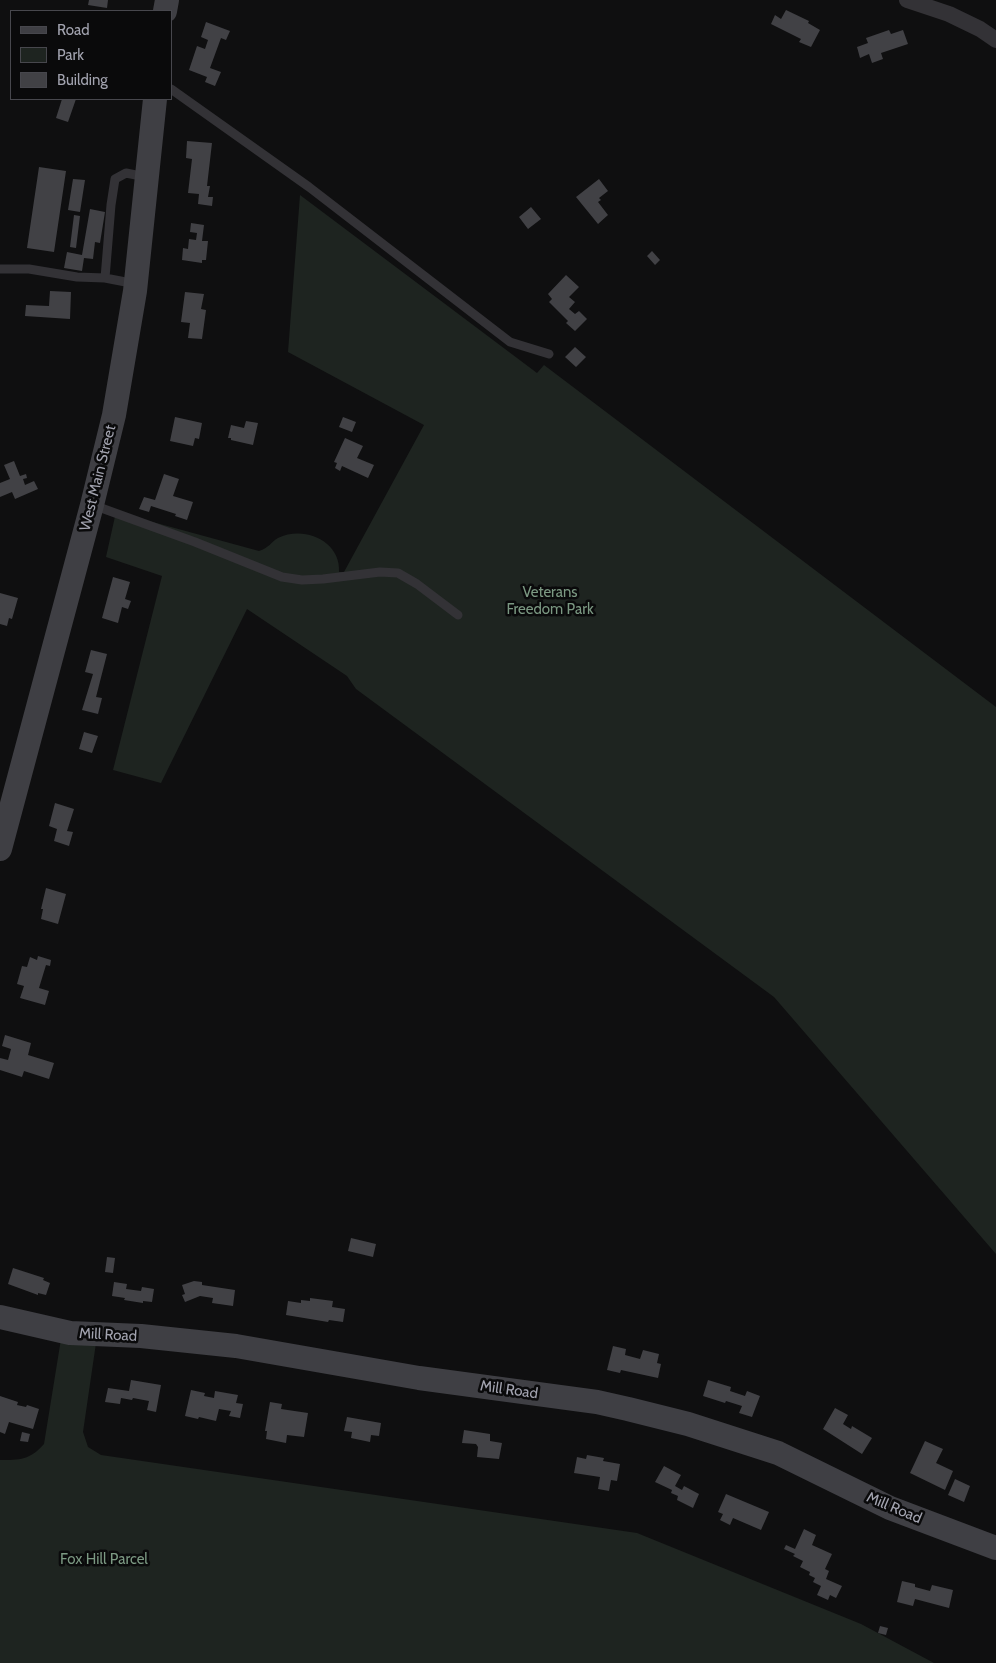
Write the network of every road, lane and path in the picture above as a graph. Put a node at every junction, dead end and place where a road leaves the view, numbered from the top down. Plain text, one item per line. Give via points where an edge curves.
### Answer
1 (907, 0) edge
2 (996, 40) edge
3 (172, 90) edge
4 (156, 100) edge
5 (148, 177) junction
6 (0, 269) edge
7 (105, 278) junction
8 (136, 284) junction
9 (549, 354) dead end
10 (92, 505) junction
11 (458, 615) dead end
12 (0, 849) edge
13 (0, 1317) edge
14 (996, 1548) edge

1 - 2 street via 949,14
3 - 9 lane via 309,186 510,342
4 - 5 street, West Main Street
5 - 7 lane via 126,173 115,179
5 - 8 street, West Main Street
6 - 7 lane
7 - 8 lane
8 - 10 street, West Main Street via 116,407
10 - 11 lane via 282,577 302,580 398,572
10 - 12 street, West Main Street
13 - 14 street, Mill Road via 70,1333 236,1346 419,1378 628,1409 778,1453 890,1508

